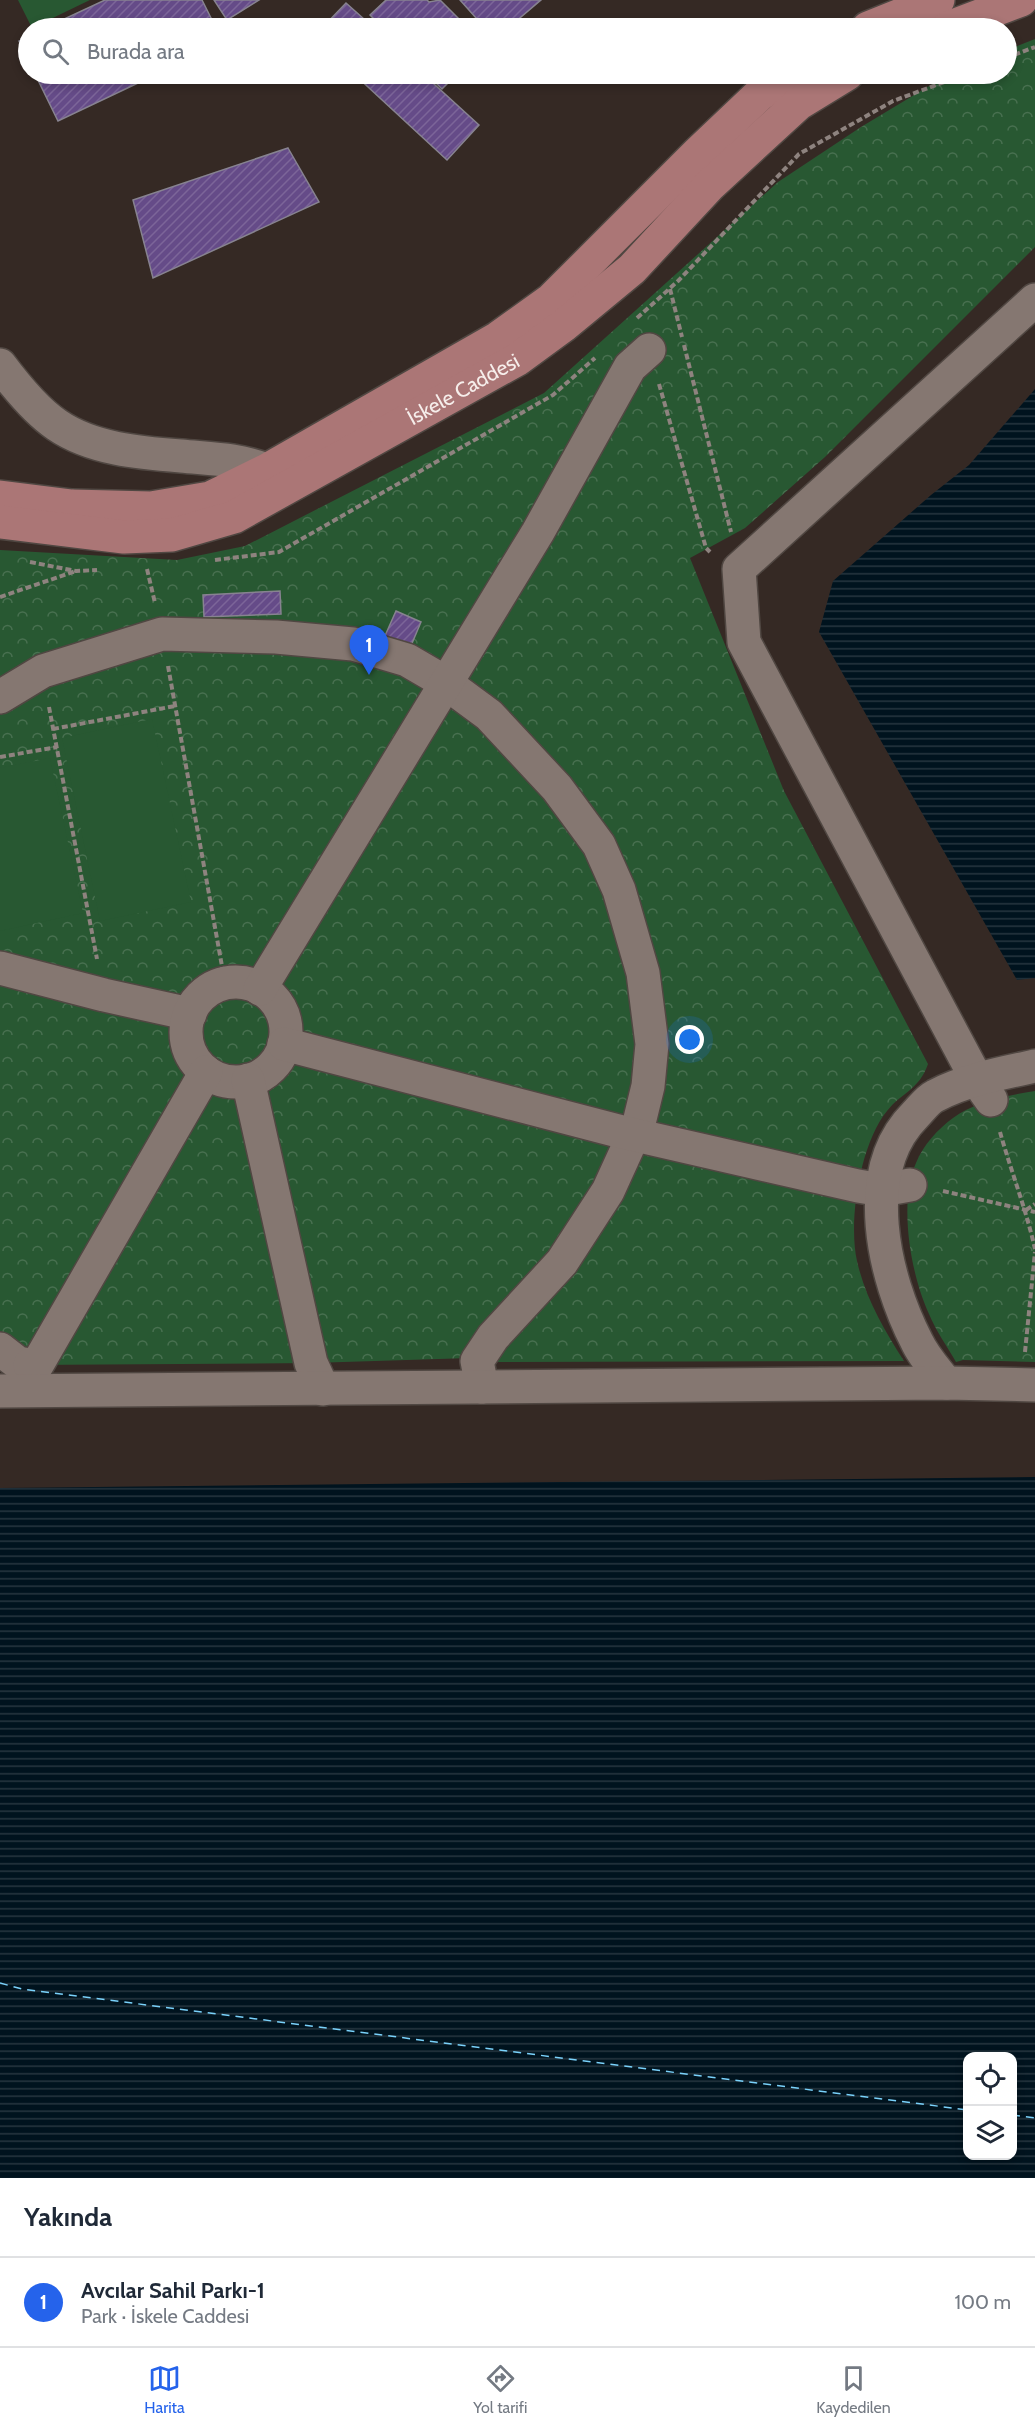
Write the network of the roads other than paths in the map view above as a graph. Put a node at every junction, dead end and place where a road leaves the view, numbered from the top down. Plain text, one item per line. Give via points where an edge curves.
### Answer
1 (938, 0) edge
2 (1021, 0) edge
3 (893, 18) edge
4 (974, 18) edge
5 (775, 84) edge
6 (831, 84) edge
7 (1035, 300) edge
8 (650, 350) road end
9 (0, 365) edge
10 (274, 480) junction
11 (0, 497) edge
12 (0, 522) edge
13 (446, 683) junction
14 (0, 697) edge
15 (0, 968) edge
16 (260, 989) junction
17 (190, 1014) junction
18 (284, 1044) junction
19 (1035, 1066) edge
20 (206, 1072) junction
21 (248, 1080) junction
22 (984, 1090) junction
23 (634, 1134) junction
24 (896, 1188) junction
25 (0, 1349) edge
26 (1026, 1377) edge
27 (20, 1382) edge
28 (946, 1383) junction
29 (482, 1387) junction
30 (323, 1389) junction

1 - 3 main road
2 - 4 main road
5 - 10 main road, İskele Caddesi via 699,152 551,300
6 - 10 main road, İskele Caddesi via 798,104 710,185 632,269 563,326 518,358
7 - 22 street via 739,569 744,642
8 - 13 street via 630,367 538,532
9 - 10 street via 56,425 93,444 243,461
10 - 11 main road, İskele Caddesi via 210,498 151,508 72,506
10 - 12 main road, İskele Caddesi via 234,517 172,535 124,537
13 - 14 street via 407,660 353,644 276,636 162,634 43,671
13 - 16 street
13 - 23 street via 489,715 557,788 599,845 619,890 643,972 652,1044 648,1086
15 - 17 street
16 - 17 street via 237,982 225,984 206,992
16 - 18 street via 278,1006 284,1021
17 - 20 street via 185,1036 189,1052
18 - 21 street via 272,1067
18 - 23 street
19 - 22 street via 988,1076
20 - 21 street via 228,1082
20 - 27 street via 37,1365
21 - 30 street via 311,1363
22 - 24 street via 933,1097 903,1127 887,1160
23 - 24 street
23 - 29 street via 608,1191 562,1262 477,1360
24 - 28 street via 880,1201 888,1264 917,1344
25 - 27 street via 18,1363
26 - 28 street
27 - 30 street
28 - 29 street
29 - 30 street

